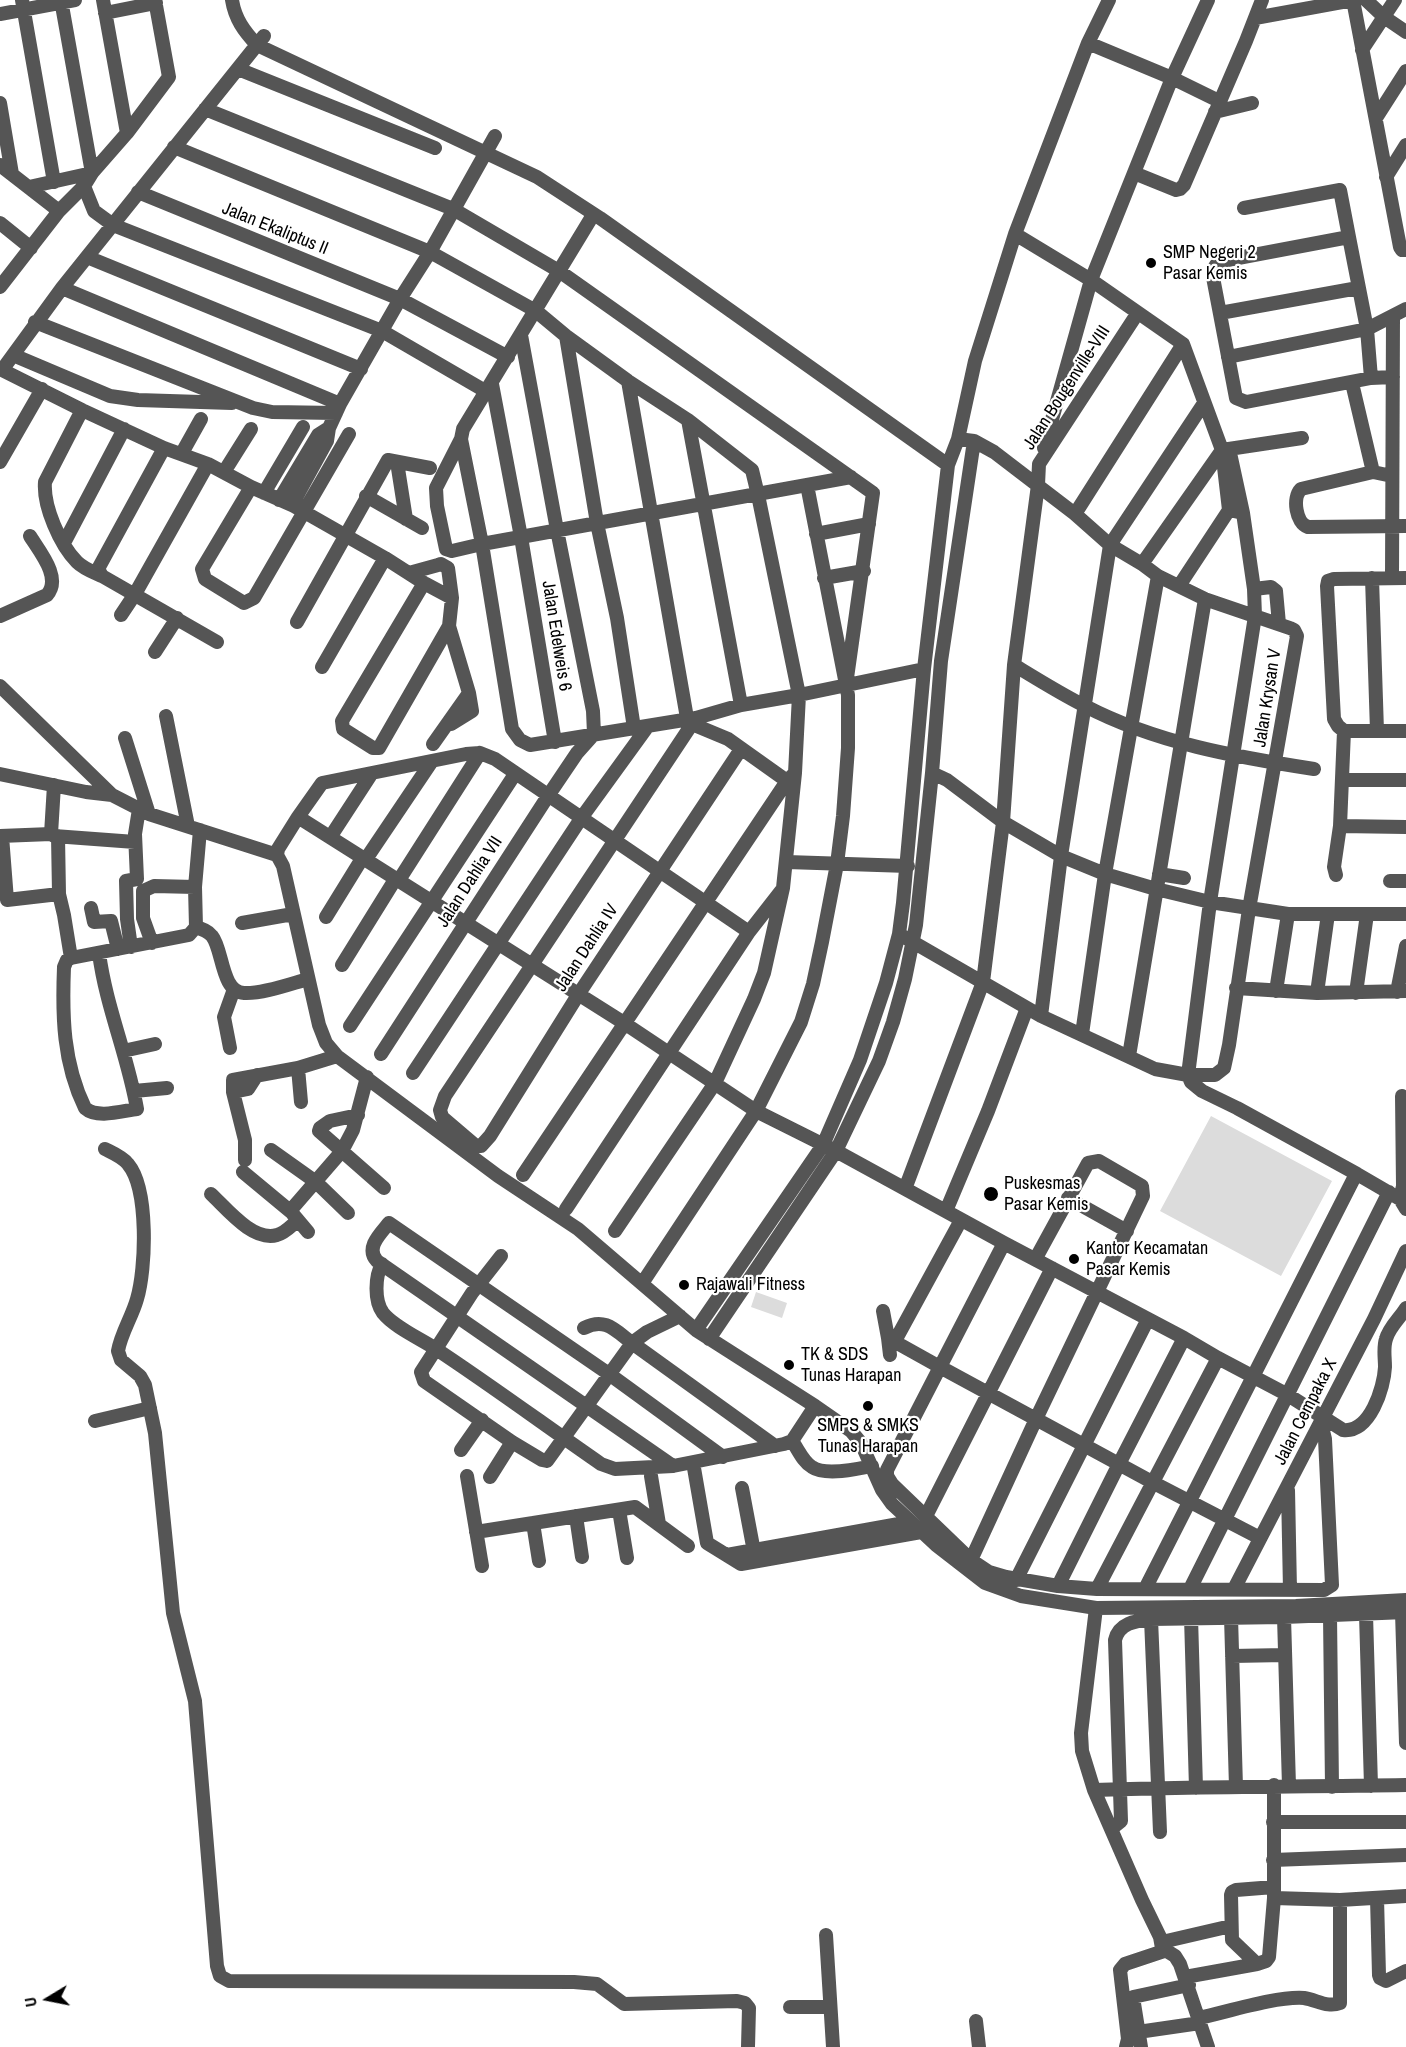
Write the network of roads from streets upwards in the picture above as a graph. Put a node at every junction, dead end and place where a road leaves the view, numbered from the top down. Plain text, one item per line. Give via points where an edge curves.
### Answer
1 (232, 0) edge
2 (1109, 0) edge
3 (1208, 0) edge
4 (1353, 0) edge
5 (1366, 0) edge
6 (1395, 0) edge
7 (65, 1) edge
8 (152, 2) edge
9 (23, 5) edge
10 (104, 6) edge
11 (1255, 6) edge
12 (0, 14) edge
13 (1384, 17) junction
14 (1406, 32) edge
15 (260, 41) junction
16 (1088, 43) junction
17 (1362, 50) junction
18 (238, 69) junction
19 (1406, 71) edge
20 (1172, 78) junction
21 (0, 103) edge
22 (1252, 103) dead end
23 (1217, 106) junction
24 (205, 109) junction
25 (1376, 118) junction
26 (127, 133) junction
27 (495, 136) dead end
28 (1406, 146) edge
29 (174, 147) junction
30 (435, 148) dead end
31 (484, 153) junction
32 (0, 165) edge
33 (92, 173) junction
34 (1134, 173) junction
35 (12, 174) junction
36 (1386, 177) junction
37 (54, 182) junction
38 (84, 186) junction
39 (29, 187) junction
40 (138, 192) junction
41 (1244, 208) dead end
42 (453, 209) junction
43 (59, 211) junction
44 (1406, 212) edge
45 (593, 215) junction
46 (0, 223) edge
47 (113, 225) junction
48 (1395, 227) junction
49 (1015, 234) junction
50 (1349, 237) junction
51 (31, 248) junction
52 (1406, 250) edge
53 (430, 252) junction
54 (87, 257) junction
55 (559, 271) junction
56 (5, 272) edge
57 (1091, 280) junction
58 (0, 288) edge
59 (62, 288) junction
60 (1358, 288) junction
61 (400, 299) junction
62 (1406, 309) edge
63 (536, 311) junction
64 (1220, 313) junction
65 (1137, 314) junction
66 (1393, 315) junction
67 (35, 322) junction
68 (1367, 329) junction
69 (382, 331) junction
70 (521, 335) junction
71 (566, 336) junction
72 (1183, 344) junction
73 (13, 355) junction
74 (508, 357) junction
75 (1228, 357) junction
76 (361, 369) junction
77 (1, 371) edge
78 (1393, 377) junction
79 (1371, 378) junction
80 (628, 381) junction
81 (1352, 383) junction
82 (489, 388) junction
83 (42, 389) junction
84 (240, 403) junction
85 (1204, 403) junction
86 (338, 408) junction
87 (82, 410) junction
88 (201, 419) dead end
89 (688, 420) junction
90 (303, 427) dead end
91 (124, 429) junction
92 (250, 429) dead end
93 (349, 434) dead end
94 (1302, 438) dead end
95 (461, 439) junction
96 (957, 439) junction
97 (974, 441) junction
98 (164, 447) junction
99 (1225, 449) junction
100 (182, 453) junction
101 (0, 462) edge
102 (397, 462) junction
103 (208, 464) junction
104 (1039, 464) junction
105 (948, 465) junction
106 (430, 468) dead end
107 (224, 472) junction
108 (1373, 472) junction
109 (1392, 476) junction
110 (851, 477) junction
111 (807, 485) junction
112 (1038, 485) junction
113 (257, 490) junction
114 (758, 495) junction
115 (366, 496) junction
116 (285, 502) junction
117 (704, 504) junction
118 (1236, 512) junction
119 (304, 513) junction
120 (651, 514) junction
121 (1075, 514) junction
122 (406, 519) junction
123 (597, 523) junction
124 (869, 524) junction
125 (1399, 526) edge
126 (422, 528) dead end
127 (557, 530) junction
128 (344, 534) junction
129 (816, 534) junction
130 (30, 536) dead end
131 (521, 537) junction
132 (64, 543) junction
133 (482, 544) junction
134 (1110, 545) junction
135 (386, 558) junction
136 (1142, 564) junction
137 (864, 571) junction
138 (409, 573) junction
139 (102, 576) junction
140 (1158, 576) junction
141 (824, 578) junction
142 (1372, 578) junction
143 (1399, 578) edge
144 (424, 583) junction
145 (1179, 586) junction
146 (1254, 589) junction
147 (135, 594) junction
148 (452, 598) junction
149 (1205, 599) junction
150 (121, 615) dead end
151 (0, 616) edge
152 (1255, 616) junction
153 (177, 618) junction
154 (297, 622) dead end
155 (1279, 624) junction
156 (449, 626) junction
157 (217, 642) dead end
158 (155, 652) dead end
159 (941, 661) junction
160 (1014, 665) junction
161 (924, 666) junction
162 (322, 667) dead end
163 (846, 684) junction
164 (0, 686) edge
165 (799, 695) junction
166 (741, 705) junction
167 (1085, 706) junction
168 (166, 716) dead end
169 (692, 720) junction
170 (648, 726) junction
171 (1130, 726) junction
172 (634, 728) junction
173 (1344, 731) junction
174 (1377, 731) junction
175 (1406, 731) edge
176 (594, 734) junction
177 (125, 738) dead end
178 (555, 742) junction
179 (433, 744) dead end
180 (1182, 744) junction
181 (741, 749) junction
182 (480, 753) junction
183 (1233, 754) junction
184 (432, 761) junction
185 (1276, 763) junction
186 (1314, 769) dead end
187 (372, 773) junction
188 (932, 773) junction
189 (0, 774) edge
190 (515, 774) junction
191 (791, 777) junction
192 (1342, 780) junction
193 (1406, 780) edge
194 (54, 785) junction
195 (112, 795) junction
196 (548, 796) junction
197 (144, 811) junction
198 (298, 817) junction
199 (582, 817) junction
200 (1003, 822) junction
201 (1340, 826) junction
202 (1406, 827) edge
203 (194, 828) junction
204 (55, 835) junction
205 (1, 836) edge
206 (332, 836) junction
207 (135, 842) junction
208 (615, 842) junction
209 (279, 849) junction
210 (1061, 856) junction
211 (364, 858) junction
212 (787, 862) junction
213 (837, 864) junction
214 (908, 866) junction
215 (659, 871) junction
216 (1105, 874) junction
217 (1159, 874) junction
218 (1336, 874) dead end
219 (1184, 878) dead end
220 (397, 879) junction
221 (1390, 880) dead end
222 (1406, 881) edge
223 (195, 887) junction
224 (783, 888) junction
225 (1156, 889) junction
226 (58, 894) junction
227 (705, 901) junction
228 (432, 902) junction
229 (1210, 903) junction
230 (91, 908) dead end
231 (1249, 909) junction
232 (293, 914) junction
233 (1288, 914) junction
234 (1328, 914) junction
235 (1367, 914) junction
236 (1406, 914) edge
237 (326, 917) dead end
238 (127, 919) junction
239 (111, 921) junction
240 (242, 923) dead end
241 (465, 923) junction
242 (196, 927) junction
243 (750, 932) junction
244 (899, 934) junction
245 (913, 941) junction
246 (152, 943) junction
247 (499, 943) junction
248 (1406, 946) edge
249 (125, 948) junction
250 (99, 953) junction
251 (71, 958) junction
252 (342, 964) dead end
253 (532, 966) junction
254 (308, 979) junction
255 (983, 982) junction
256 (1236, 988) junction
257 (234, 989) junction
258 (1276, 991) junction
259 (1402, 991) edge
260 (1317, 993) junction
261 (1356, 993) junction
262 (578, 995) junction
263 (1027, 1008) junction
264 (1041, 1016) junction
265 (624, 1023) junction
266 (350, 1026) dead end
267 (1082, 1034) junction
268 (155, 1044) dead end
269 (230, 1048) dead end
270 (123, 1051) junction
271 (381, 1054) dead end
272 (669, 1054) junction
273 (337, 1056) junction
274 (1129, 1056) junction
275 (298, 1068) junction
276 (413, 1072) dead end
277 (1188, 1075) junction
278 (367, 1077) junction
279 (715, 1083) junction
280 (167, 1088) dead end
281 (134, 1091) junction
282 (1402, 1096) dead end
283 (301, 1102) dead end
284 (756, 1111) junction
285 (358, 1115) junction
286 (830, 1148) junction
287 (105, 1149) dead end
288 (271, 1150) dead end
289 (342, 1151) junction
290 (1357, 1174) junction
291 (523, 1175) dead end
292 (316, 1182) junction
293 (384, 1188) dead end
294 (905, 1189) junction
295 (211, 1194) dead end
296 (1068, 1198) junction
297 (1398, 1200) edge
298 (566, 1209) dead end
299 (946, 1211) junction
300 (348, 1213) dead end
301 (293, 1216) junction
302 (961, 1220) junction
303 (615, 1231) dead end
304 (1127, 1231) junction
305 (308, 1232) dead end
306 (1004, 1243) junction
307 (1406, 1251) edge
308 (501, 1256) dead end
309 (1036, 1258) junction
310 (382, 1264) junction
311 (1052, 1268) junction
312 (645, 1279) dead end
313 (479, 1284) junction
314 (1099, 1291) junction
315 (1406, 1308) edge
316 (883, 1311) dead end
317 (680, 1316) junction
318 (458, 1317) junction
319 (1148, 1318) junction
320 (584, 1328) dead end
321 (696, 1330) junction
322 (1184, 1338) junction
323 (709, 1339) junction
324 (891, 1340) junction
325 (632, 1343) junction
326 (435, 1348) junction
327 (890, 1355) dead end
328 (1218, 1358) junction
329 (940, 1367) junction
330 (609, 1374) junction
331 (1253, 1376) junction
332 (987, 1392) junction
333 (1288, 1395) junction
334 (588, 1406) junction
335 (815, 1406) junction
336 (150, 1408) junction
337 (1036, 1419) junction
338 (482, 1420) junction
339 (95, 1421) dead end
340 (1322, 1421) junction
341 (564, 1438) junction
342 (792, 1441) junction
343 (512, 1442) junction
344 (1084, 1445) junction
345 (775, 1446) junction
346 (461, 1450) dead end
347 (723, 1457) junction
348 (1119, 1464) junction
349 (673, 1466) junction
350 (872, 1466) junction
351 (694, 1468) dead end
352 (467, 1476) dead end
353 (651, 1476) dead end
354 (490, 1477) dead end
355 (1152, 1482) junction
356 (742, 1488) dead end
357 (1287, 1488) junction
358 (1189, 1501) junction
359 (621, 1509) junction
360 (576, 1516) junction
361 (926, 1516) junction
362 (1226, 1519) junction
363 (910, 1522) junction
364 (533, 1523) junction
365 (659, 1524) junction
366 (476, 1532) junction
367 (921, 1532) junction
368 (1260, 1538) junction
369 (707, 1543) junction
370 (688, 1546) junction
371 (754, 1556) junction
372 (582, 1557) dead end
373 (627, 1558) dead end
374 (971, 1560) junction
375 (539, 1561) dead end
376 (482, 1566) dead end
377 (1016, 1580) junction
378 (1058, 1586) junction
379 (1097, 1589) junction
380 (1145, 1589) junction
381 (1190, 1589) junction
382 (1234, 1589) junction
383 (1290, 1590) junction
384 (1096, 1608) junction
385 (1405, 1608) edge
386 (1258, 1612) junction
387 (1366, 1614) junction
388 (1330, 1615) junction
389 (1191, 1617) junction
390 (1231, 1617) junction
391 (1284, 1617) junction
392 (1151, 1619) junction
393 (1285, 1655) junction
394 (1232, 1656) junction
395 (1406, 1743) edge
396 (1274, 1785) junction
397 (1406, 1785) edge
398 (1236, 1786) junction
399 (1289, 1786) junction
400 (1332, 1786) junction
401 (1371, 1786) junction
402 (1157, 1787) junction
403 (1196, 1788) junction
404 (1120, 1789) junction
405 (1094, 1790) junction
406 (1273, 1822) junction
407 (1406, 1822) edge
408 (1111, 1829) junction
409 (1160, 1832) dead end
410 (1406, 1855) edge
411 (1273, 1860) junction
412 (1274, 1893) junction
413 (1406, 1896) edge
414 (1377, 1898) junction
415 (1340, 1900) junction
416 (1231, 1926) junction
417 (826, 1935) dead end
418 (1165, 1946) junction
419 (1257, 1964) junction
420 (1406, 1971) edge
421 (1187, 1981) junction
422 (1128, 2001) junction
423 (790, 2007) dead end
424 (830, 2007) junction
425 (1199, 2020) junction
426 (976, 2021) dead end
427 (1138, 2032) junction
428 (748, 2047) edge
429 (833, 2047) edge
430 (979, 2047) edge
431 (1126, 2047) edge
432 (1141, 2047) edge
433 (1208, 2047) edge

1 - 15 street via 243,30
2 - 16 street
3 - 20 street
4 - 11 street
4 - 17 street
5 - 13 street
6 - 13 street
7 - 9 street
7 - 33 street
8 - 10 street
8 - 26 street via 169,77
9 - 12 street
9 - 37 street
10 - 26 street
11 - 23 street
13 - 14 street
13 - 17 street
15 - 18 street
15 - 31 street
16 - 20 street
16 - 49 street
17 - 25 street
18 - 24 street
18 - 30 street
19 - 25 street
20 - 23 street
20 - 34 street
21 - 35 street
22 - 23 street
23 - 34 street via 1184,186 1176,190
24 - 29 street
24 - 42 street
25 - 36 street
26 - 33 street
27 - 31 street
28 - 36 street
29 - 40 street
29 - 53 street
31 - 42 street
31 - 45 street via 537,177
32 - 35 street
33 - 37 street
33 - 38 street
34 - 57 street
35 - 39 street
36 - 48 street
37 - 39 street
38 - 43 street
38 - 47 street via 94,212
39 - 43 street
40 - 47 street
40 - 61 street, Jalan Ekaliptus II
41 - 50 street via 1340,190
42 - 53 street
42 - 55 street
43 - 51 street
44 - 48 street
45 - 55 street
45 - 105 street
46 - 51 street
47 - 54 street
47 - 69 street
48 - 52 street via 1400,249
49 - 57 street
49 - 96 street via 975,361
50 - 60 street
50 - 64 street via 1222,261 1212,272
51 - 56 street
53 - 61 street
53 - 63 street
54 - 59 street
54 - 76 street
55 - 63 street
55 - 110 street
56 - 58 street
57 - 65 street
57 - 104 street
59 - 67 street
59 - 86 street
60 - 64 street
60 - 68 street
61 - 69 street
61 - 74 street, Jalan Ekaliptus II
62 - 66 street
63 - 70 street
63 - 71 street
64 - 75 street
65 - 72 street
65 - 104 street, Jalan Bougenville-VIII
66 - 68 street
66 - 78 street
67 - 73 street
67 - 84 street
68 - 75 street
68 - 79 street
69 - 76 street
69 - 82 street
70 - 74 street
70 - 127 street
71 - 80 street
71 - 123 street
72 - 85 street
72 - 121 street
73 - 77 street
73 - 84 street via 110,396
74 - 82 street
75 - 81 street via 1234,393 1242,401
76 - 86 street
77 - 83 street
78 - 79 street
78 - 109 street
79 - 81 street
80 - 89 street
80 - 120 street
81 - 108 street
82 - 95 street
82 - 131 street, Jalan Edelweis 6
83 - 87 street
83 - 101 street
84 - 86 street via 272,412
85 - 99 street
85 - 134 street
86 - 116 street via 327,441 308,463
87 - 91 street
87 - 132 street via 45,483 48,505
88 - 100 street
89 - 114 street via 752,470
89 - 117 street
90 - 113 street
91 - 98 street
91 - 132 street
92 - 107 street
93 - 119 street
94 - 99 street
95 - 133 street
95 - 133 street via 435,494 444,545 452,551
96 - 97 street
96 - 105 street
97 - 112 street, Jalan Krysan V
97 - 159 street
98 - 100 street
98 - 139 street via 99,566
99 - 118 street
99 - 136 street
100 - 103 street
102 - 106 street
102 - 115 street via 388,460
102 - 122 street
103 - 107 street
103 - 147 street
104 - 112 street, Jalan Bougenville-VIII
105 - 161 street
107 - 113 street
108 - 109 street
108 - 125 street via 1302,489 1296,498 1298,520 1308,527
109 - 125 street
110 - 111 street
110 - 124 street via 873,493
111 - 114 street
111 - 129 street
112 - 121 street, Jalan Krysan V
112 - 160 street, Jalan Bougenville-VIII
113 - 116 street
113 - 119 street via 202,569 205,579 244,603 254,598
114 - 117 street
114 - 165 street
115 - 122 street
115 - 128 street
116 - 119 street
117 - 120 street
117 - 166 street
118 - 145 street
118 - 146 street
119 - 128 street
120 - 123 street
120 - 169 street
121 - 134 street, Jalan Krysan V
122 - 126 street
123 - 127 street
123 - 172 street
124 - 129 street
124 - 137 street
125 - 143 street
127 - 131 street
127 - 176 street via 593,711
128 - 135 street
128 - 154 street
129 - 141 street
130 - 151 street via 52,576 51,590
131 - 133 street
131 - 178 street, Jalan Edelweis 6
132 - 139 street via 78,564
133 - 178 street via 512,729 530,745
134 - 136 street, Jalan Krysan V
134 - 167 street
135 - 138 street
135 - 162 street
136 - 140 street, Jalan Krysan V
137 - 141 street
137 - 163 street
138 - 144 street
138 - 148 street via 438,564 445,566
139 - 147 street
140 - 145 street, Jalan Krysan V
140 - 171 street
141 - 163 street
142 - 143 street
142 - 173 street via 1331,579 1327,586 1334,719
142 - 174 street
144 - 148 street
144 - 156 street via 342,721 343,729 379,748
145 - 149 street, Jalan Krysan V
146 - 152 street
146 - 155 street via 1271,587 1276,591
147 - 150 street
147 - 153 street
148 - 156 street
149 - 152 street, Jalan Krysan V
149 - 180 street
152 - 155 street, Jalan Krysan V
152 - 183 street
153 - 157 street
153 - 158 street
155 - 185 street, Jalan Krysan V via 1294,630 1297,636
156 - 179 street via 472,711 444,728
159 - 161 street
159 - 188 street
160 - 167 street
160 - 200 street, Jalan Bougenville-VIII
161 - 163 street
161 - 214 street
163 - 165 street
163 - 213 street via 848,748
164 - 195 street
165 - 166 street
165 - 191 street
166 - 169 street
167 - 171 street
167 - 210 street
168 - 203 street
169 - 170 street
169 - 181 street
169 - 208 street
170 - 172 street
170 - 199 street
171 - 180 street
171 - 216 street
172 - 176 street
173 - 174 street
173 - 192 street
174 - 175 street
176 - 178 street
176 - 196 street, Jalan Dahlia VII
177 - 197 street
180 - 183 street
180 - 217 street
181 - 191 street
181 - 215 street, Jalan Dahlia IV
182 - 184 street
182 - 190 street
182 - 220 street
183 - 185 street
183 - 229 street
184 - 187 street
184 - 211 street
185 - 186 street
185 - 231 street, Jalan Krysan V
187 - 198 street via 322,783
187 - 206 street
188 - 200 street
188 - 245 street
189 - 194 street
190 - 196 street
190 - 228 street
191 - 212 street
191 - 227 street
192 - 193 street
192 - 201 street
194 - 195 street
194 - 204 street
195 - 197 street
196 - 199 street
196 - 241 street, Jalan Dahlia VII
197 - 203 street
197 - 207 street
198 - 206 street
198 - 209 street
199 - 208 street
199 - 247 street
200 - 210 street
200 - 255 street, Jalan Bougenville-VIII
201 - 202 street
201 - 218 street
203 - 209 street
203 - 223 street
204 - 205 street
204 - 207 street
204 - 226 street
205 - 226 street via 7,900
206 - 211 street
207 - 238 street via 137,879 126,881
208 - 215 street
208 - 253 street
209 - 232 street
210 - 216 street
210 - 264 street
211 - 220 street
211 - 237 street
212 - 213 street
212 - 224 street
213 - 214 street
213 - 284 street via 813,984 801,1022
214 - 244 street
215 - 227 street
215 - 262 street, Jalan Dahlia IV
216 - 225 street
216 - 267 street
217 - 219 street
217 - 225 street
220 - 228 street
220 - 252 street
221 - 222 street
223 - 242 street
223 - 246 street via 154,886 143,891 143,918
224 - 243 street
224 - 279 street via 764,973
225 - 229 street
225 - 274 street
226 - 251 street
227 - 243 street
227 - 265 street
228 - 241 street
228 - 266 street
229 - 231 street
229 - 277 street
230 - 239 street via 94,922
231 - 233 street
231 - 256 street, Jalan Krysan V
232 - 240 street
232 - 254 street
233 - 234 street
233 - 258 street
234 - 235 street
234 - 260 street
235 - 236 street
235 - 261 street
238 - 239 street
238 - 249 street
239 - 249 street
241 - 247 street
241 - 271 street, Jalan Dahlia VII
242 - 246 street via 189,935
242 - 257 street via 213,937
243 - 272 street
244 - 245 street, Jalan Krysan V
244 - 286 street
245 - 255 street, Jalan Krysan V
245 - 286 street via 879,1061
246 - 249 street
247 - 253 street
247 - 276 street
248 - 259 street
249 - 250 street
250 - 251 street
250 - 270 street
251 - 281 street via 64,967 63,1023 70,1068 83,1103 93,1113 137,1109
253 - 262 street
253 - 262 street, Jalan Dahlia IV via 441,1105 442,1117 476,1146 485,1143
254 - 257 street via 251,993 241,994
254 - 273 street via 319,1025
255 - 263 street, Jalan Krysan V
255 - 294 street, Jalan Bougenville-VIII
256 - 258 street
256 - 277 street, Jalan Krysan V via 1224,1068 1213,1076
257 - 269 street via 224,1017
258 - 260 street
259 - 261 street
260 - 261 street
262 - 265 street
263 - 264 street, Jalan Krysan V
263 - 299 street
264 - 267 street, Jalan Krysan V
265 - 272 street
265 - 291 street
267 - 274 street, Jalan Krysan V
268 - 270 street
270 - 281 street
272 - 279 street
272 - 298 street
273 - 275 street
273 - 278 street
274 - 277 street, Jalan Krysan V via 1155,1069
275 - 283 street
275 - 301 street via 234,1079 232,1083 245,1140 244,1166
277 - 290 street via 1202,1091
278 - 285 street
278 - 317 street via 498,1176 578,1229
279 - 284 street
279 - 303 street
280 - 281 street
282 - 297 street via 1403,1186
284 - 286 street
284 - 312 street
285 - 289 street
285 - 289 street via 330,1121 320,1128 320,1133
286 - 294 street
286 - 321 street
286 - 323 street
287 - 336 street via 129,1165 139,1190 144,1268 118,1352 121,1360 143,1380
288 - 292 street
289 - 292 street
289 - 293 street
290 - 297 street
290 - 331 street
292 - 300 street
292 - 301 street
294 - 299 street
295 - 301 street via 256,1234 277,1235
296 - 304 street
296 - 304 street via 1088,1163 1101,1162 1142,1186 1143,1196
296 - 309 street
297 - 333 street
299 - 302 street
301 - 305 street
302 - 306 street
302 - 324 street
304 - 314 street
306 - 309 street
306 - 329 street
307 - 340 street, Jalan Cempaka X
308 - 313 street
309 - 311 street
310 - 313 street via 373,1256 372,1249 388,1223
310 - 318 street
310 - 326 street via 377,1288 382,1312
311 - 314 street
311 - 332 street
313 - 318 street
313 - 330 street
314 - 319 street
314 - 337 street
315 - 340 street via 1386,1339 1382,1382 1364,1424 1346,1431
316 - 324 street
317 - 321 street
317 - 325 street
318 - 326 street
318 - 334 street
319 - 322 street
319 - 344 street
320 - 325 street via 602,1323
321 - 323 street
322 - 328 street
322 - 348 street
323 - 335 street
324 - 327 street
324 - 329 street
325 - 330 street
325 - 345 street
326 - 338 street via 421,1372 422,1378
326 - 341 street
328 - 331 street
328 - 355 street
329 - 332 street
329 - 361 street via 887,1470 892,1484
330 - 334 street
330 - 347 street
331 - 333 street
331 - 358 street
332 - 337 street
332 - 361 street
333 - 340 street
333 - 362 street
334 - 341 street
334 - 349 street
335 - 342 street
335 - 350 street via 851,1431
336 - 339 street
336 - 428 street via 173,1614 194,1695 217,1966 222,1978 574,1982 597,1984 624,2004 737,2001 749,2008
337 - 344 street
337 - 374 street
338 - 343 street
338 - 346 street
340 - 357 street, Jalan Cempaka X
340 - 383 street via 1332,1585 1324,1590
341 - 343 street via 546,1461
341 - 349 street via 611,1469
342 - 345 street
342 - 350 street via 816,1469 848,1472
343 - 354 street
344 - 348 street
344 - 377 street
345 - 347 street
347 - 349 street
348 - 355 street
348 - 378 street
350 - 363 street via 886,1497
351 - 369 street
352 - 366 street
353 - 365 street
355 - 358 street
355 - 379 street
356 - 371 street
357 - 368 street, Jalan Cempaka X
357 - 383 street
358 - 362 street
358 - 380 street
359 - 360 street
359 - 365 street via 635,1507
359 - 370 street via 677,1548
359 - 373 street
360 - 364 street
360 - 372 street
361 - 374 street
362 - 368 street
362 - 381 street
363 - 367 street
363 - 371 street
364 - 366 street
364 - 375 street
365 - 370 street
366 - 376 street
367 - 371 street
367 - 384 street via 984,1583 1021,1596
368 - 382 street, Jalan Cempaka X
369 - 370 street
369 - 371 street via 727,1555
374 - 377 street via 989,1572
377 - 378 street
378 - 379 street
379 - 380 street
380 - 381 street
381 - 382 street
382 - 383 street
384 - 386 street
384 - 405 street via 1081,1743
385 - 386 street
385 - 387 street
385 - 395 street
386 - 390 street
386 - 391 street
387 - 388 street
387 - 401 street
388 - 391 street
388 - 400 street
389 - 390 street
389 - 392 street
389 - 403 street
390 - 394 street
391 - 393 street
392 - 402 street
392 - 404 street via 1122,1627 1115,1640
393 - 394 street
393 - 399 street
394 - 398 street
396 - 398 street
396 - 399 street
396 - 406 street
397 - 401 street
398 - 403 street
399 - 400 street
400 - 401 street
402 - 403 street
402 - 404 street
402 - 409 street
404 - 405 street
404 - 408 street via 1121,1821
405 - 408 street
406 - 407 street
406 - 411 street
408 - 418 street
410 - 411 street
411 - 412 street
412 - 415 street
412 - 416 street via 1232,1892
412 - 419 street via 1269,1957
413 - 414 street
414 - 415 street
414 - 420 street via 1380,1978 1386,1981
415 - 425 street via 1340,2003 1290,1999
416 - 418 street
416 - 419 street via 1233,1943
417 - 424 street
418 - 421 street via 1180,1964
418 - 422 street via 1122,1966
419 - 421 street
421 - 422 street
421 - 425 street
422 - 427 street
422 - 431 street
423 - 424 street
424 - 429 street
425 - 427 street
425 - 433 street
426 - 430 street
427 - 432 street

